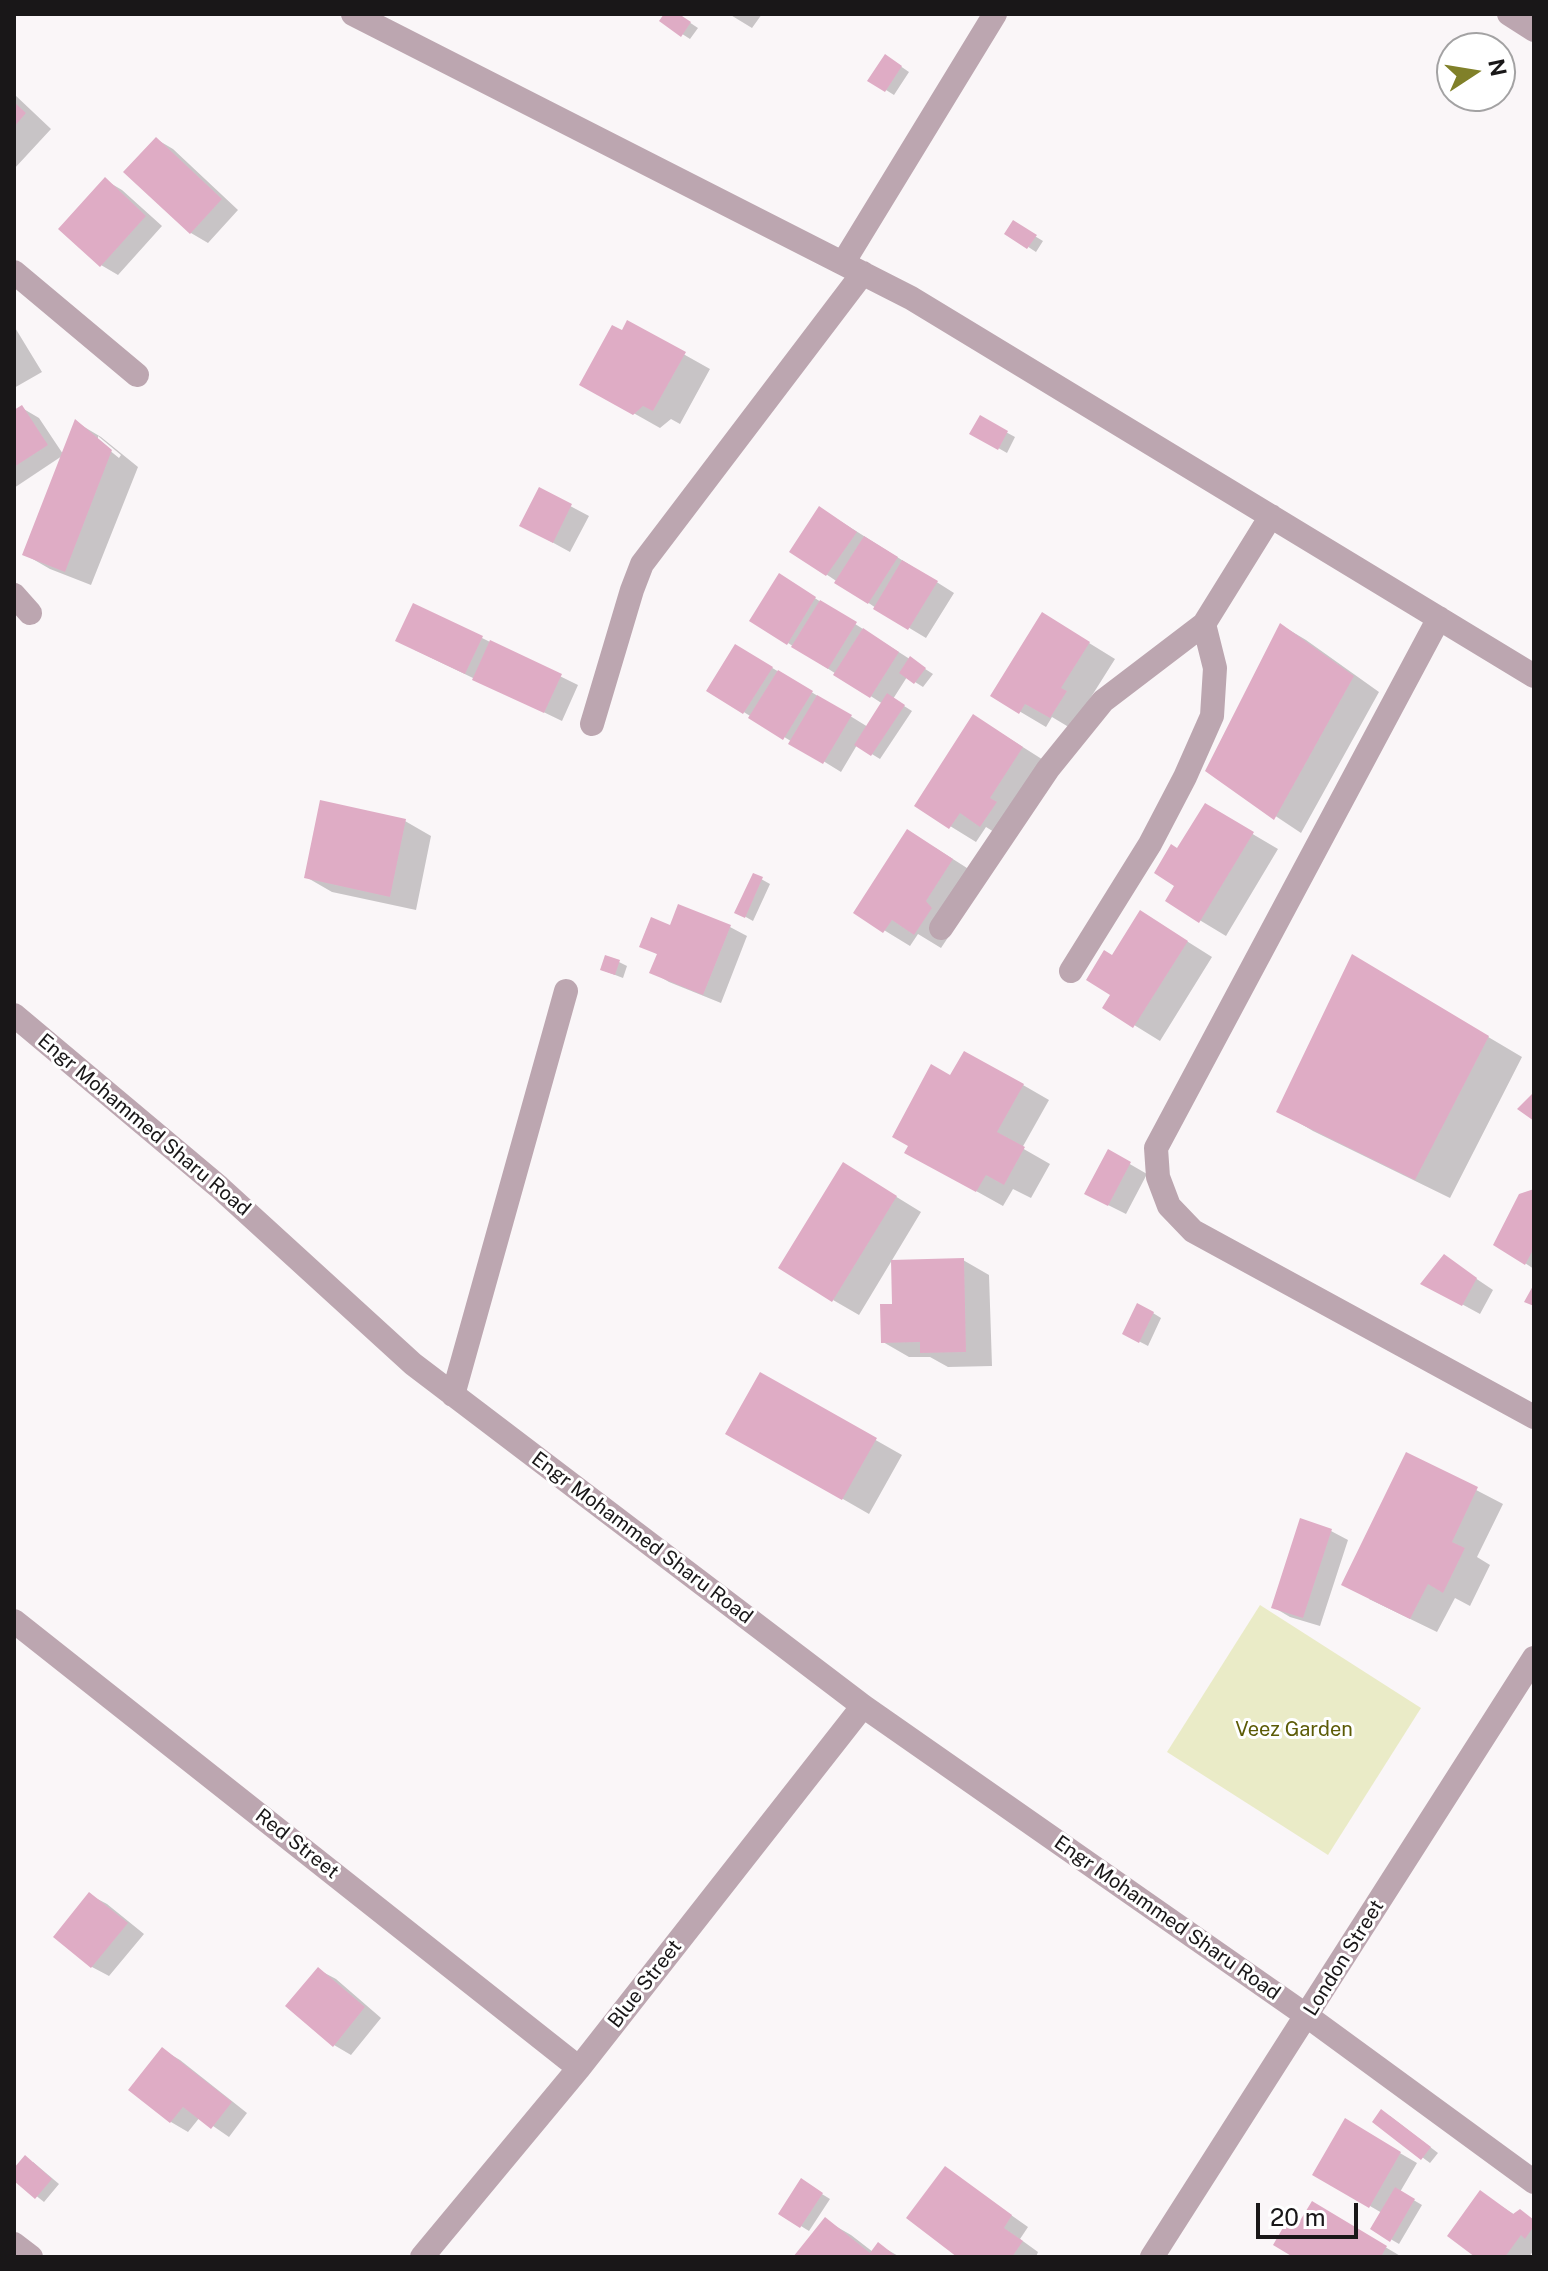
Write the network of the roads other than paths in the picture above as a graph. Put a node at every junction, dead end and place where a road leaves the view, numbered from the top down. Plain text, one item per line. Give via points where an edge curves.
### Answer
1 (353, 14) edge
2 (995, 14) edge
3 (1509, 14) edge
4 (1534, 30) edge
5 (853, 268) junction
6 (14, 272) edge
7 (137, 375) dead end
8 (1271, 516) junction
9 (1439, 618) junction
10 (1204, 624) junction
11 (1534, 676) edge
12 (592, 724) dead end
13 (941, 928) dead end
14 (1071, 971) dead end
15 (566, 991) dead end
16 (14, 1015) edge
17 (453, 1395) junction
18 (1534, 1417) edge
19 (14, 1621) edge
20 (1534, 1658) edge
21 (863, 1706) junction
22 (1307, 2016) junction
23 (579, 2068) junction
24 (1534, 2182) edge
25 (14, 2244) edge
26 (31, 2257) edge
27 (422, 2257) edge
28 (1152, 2257) edge

1 - 5 street
2 - 5 street
3 - 4 street
5 - 8 street
5 - 12 street via 642,564
6 - 7 street
8 - 9 street
8 - 10 street
9 - 11 street
9 - 18 street via 1156,1148 1158,1177 1169,1206 1193,1231
10 - 13 street via 1103,701 1048,769
10 - 14 street via 1215,668 1212,716 1150,844
15 - 17 street
16 - 17 street, Engr Mohammed Sharu Road via 219,1187
17 - 21 street, Engr Mohammed Sharu Road
19 - 23 street, Red Street
20 - 22 street, London Street
21 - 22 street, Engr Mohammed Sharu Road
21 - 23 street, Blue Street
22 - 24 street, Engr Mohammed Sharu Road
22 - 28 street, London Street
23 - 27 street, Blue Street
25 - 26 street

